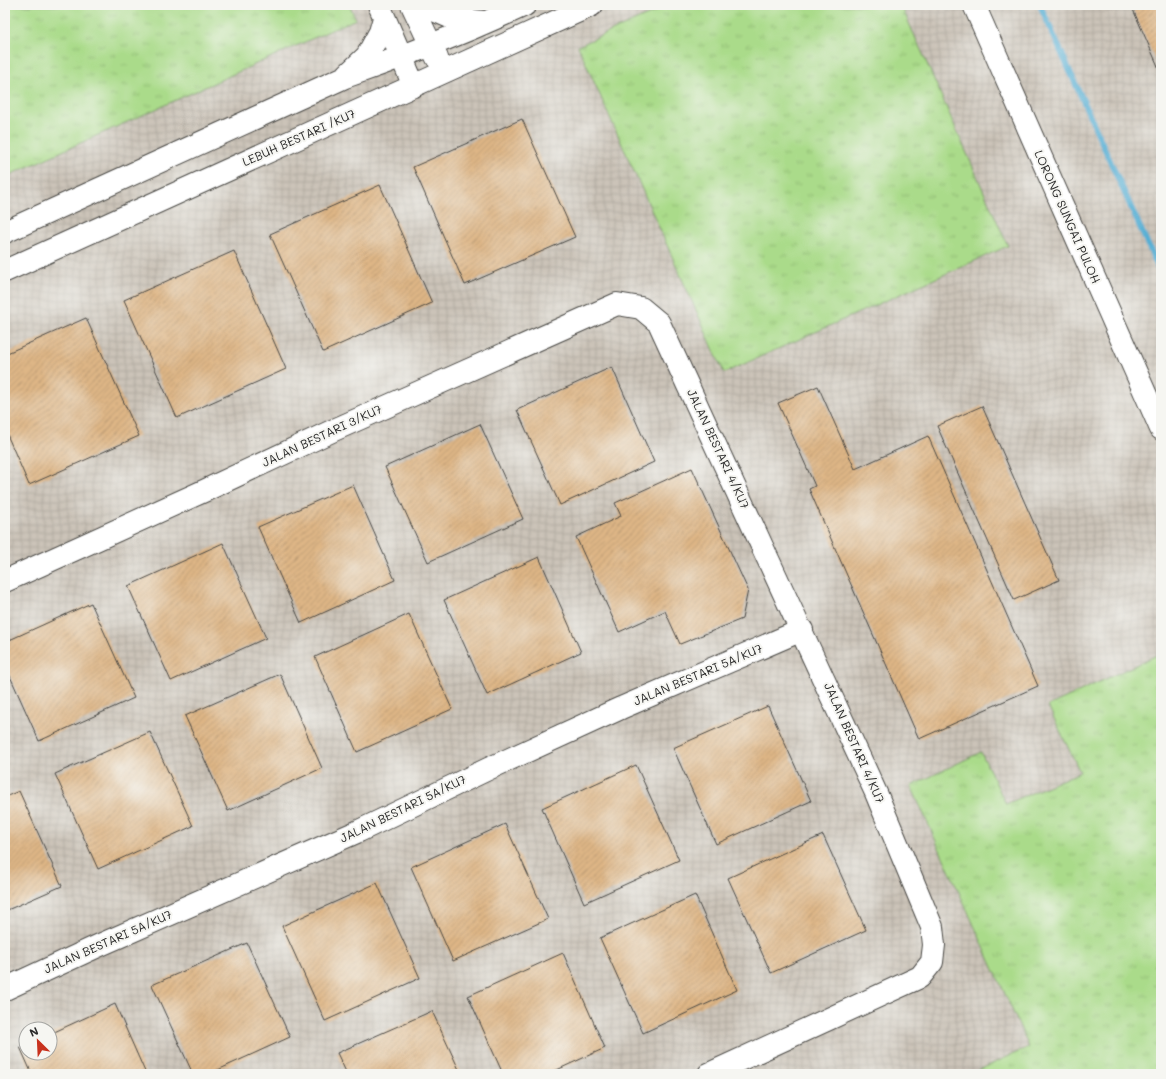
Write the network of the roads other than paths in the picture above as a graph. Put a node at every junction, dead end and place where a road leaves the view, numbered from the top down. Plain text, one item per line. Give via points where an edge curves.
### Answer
1 (412, 5) edge
2 (422, 5) edge
3 (525, 5) edge
4 (592, 5) edge
5 (974, 5) edge
6 (382, 12) edge
7 (488, 22) junction
8 (430, 45) junction
9 (401, 57) junction
10 (445, 72) junction
11 (345, 77) junction
12 (414, 86) junction
13 (5, 232) edge
14 (5, 271) edge
15 (641, 308) joint
16 (1161, 429) edge
17 (5, 581) edge
18 (802, 630) junction
19 (5, 989) edge
20 (709, 1074) edge

1 - 8 street
2 - 7 street via 454,19
3 - 7 street
4 - 10 street, LEBUH BESTARI /KU7
5 - 16 street, LORONG SUNGAI PULOH
6 - 9 street
6 - 11 street via 380,32 367,56
7 - 8 street
8 - 9 street
8 - 10 street
9 - 11 street
9 - 12 street
10 - 12 street, LEBUH BESTARI /KU7
11 - 13 street
12 - 14 street, LEBUH BESTARI /KU7
15 - 17 street, JALAN BESTARI 3/KU7 via 617,304
15 - 18 street, JALAN BESTARI 4/KU7 via 659,323
18 - 19 street, JALAN BESTARI 5A/KU7 via 621,708 359,831
18 - 20 street, JALAN BESTARI 4/KU7 via 876,793 932,927 932,962 920,977

